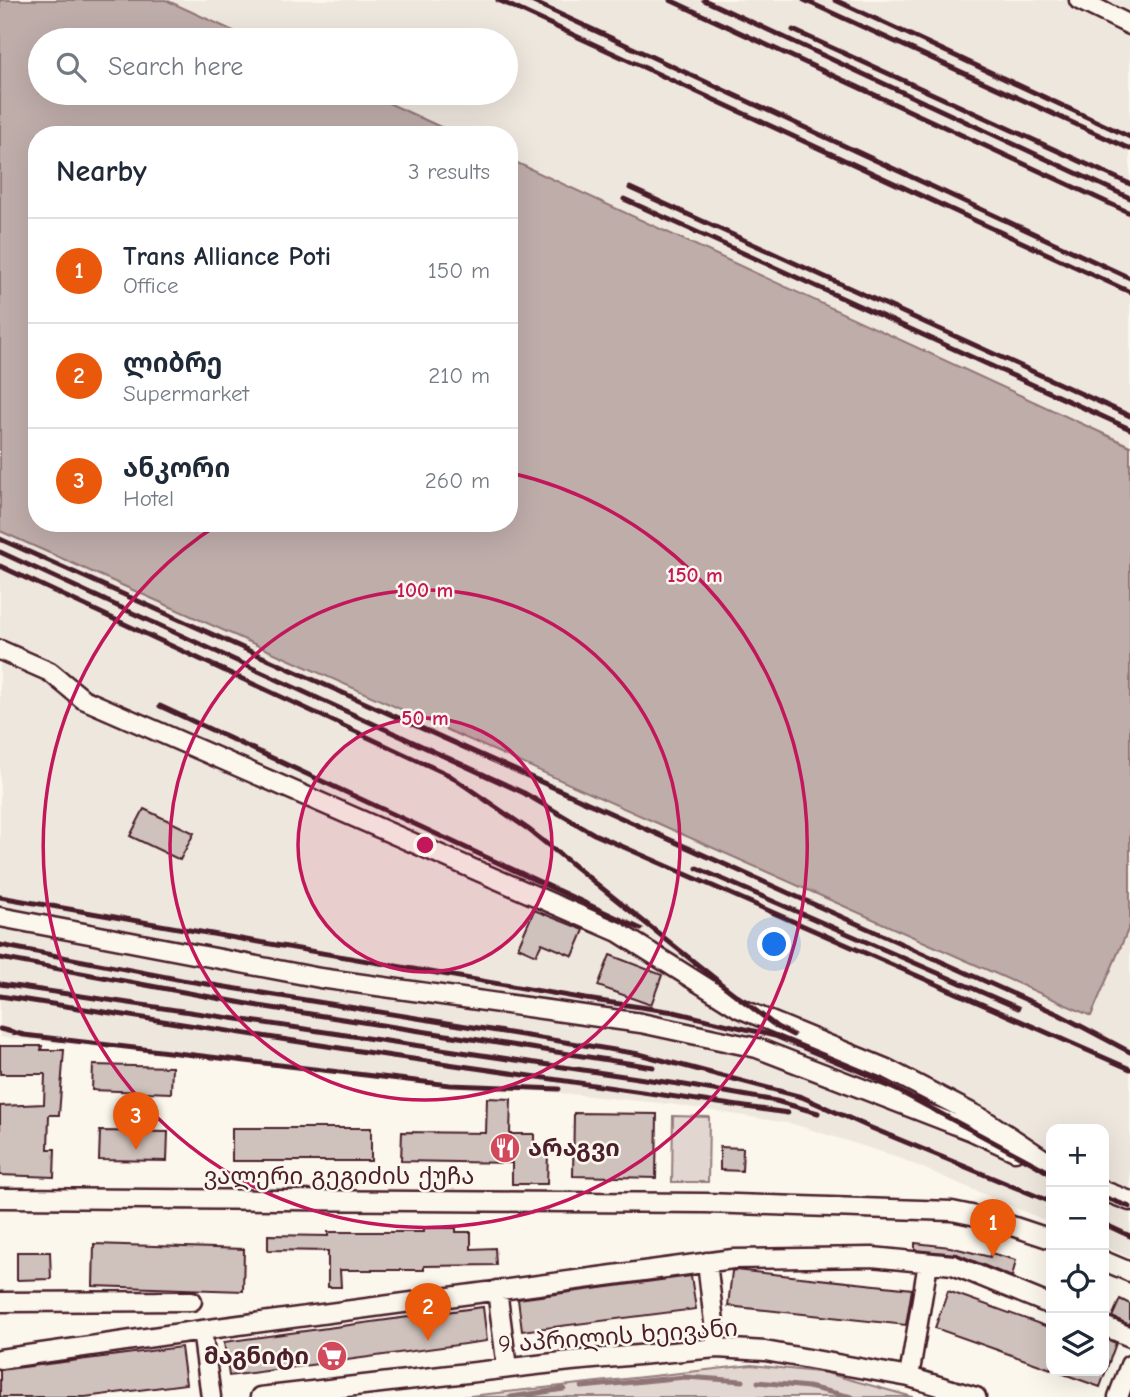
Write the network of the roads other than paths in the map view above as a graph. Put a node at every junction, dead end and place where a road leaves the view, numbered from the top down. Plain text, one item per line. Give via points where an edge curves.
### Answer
1 (1079, 0) edge
2 (1130, 25) edge
3 (0, 650) edge
4 (0, 917) edge
5 (1046, 1163) edge
6 (1046, 1164) edge
7 (1109, 1193) edge
8 (0, 1198) edge
9 (1130, 1201) edge
10 (1046, 1237) edge
11 (707, 1262) junction
12 (928, 1263) junction
13 (1109, 1263) edge
14 (1130, 1272) edge
15 (497, 1290) junction
16 (0, 1301) edge
17 (192, 1301) dead end
18 (1046, 1303) edge
19 (1109, 1328) edge
20 (202, 1330) junction
21 (1130, 1337) edge
22 (717, 1348) junction
23 (0, 1359) edge
24 (1130, 1365) edge
25 (507, 1368) junction
26 (909, 1377) junction
27 (211, 1397) edge
28 (260, 1397) edge
29 (976, 1397) edge
30 (1118, 1397) edge

1 - 2 street
3 - 5 street via 50,672 83,699 618,932 738,1008 887,1069 985,1120
4 - 6 street via 320,978 641,1023 757,1048 972,1130
7 - 9 street
8 - 10 street, ვალერი გეგიძის ქუჩა via 706,1203 952,1211
11 - 12 street via 872,1257
11 - 15 street
11 - 22 street
12 - 18 street via 953,1265
12 - 26 street
13 - 14 street
15 - 20 street
15 - 25 street
16 - 17 street
19 - 21 street
20 - 23 street
20 - 27 street
22 - 25 street, 9 აპრილის ხეივანი
22 - 26 street, 9 აპრილის ხეივანი via 765,1351
24 - 30 street
25 - 28 street, 9 აპრილის ხეივანი
26 - 29 street, 9 აპრილის ხეივანი

